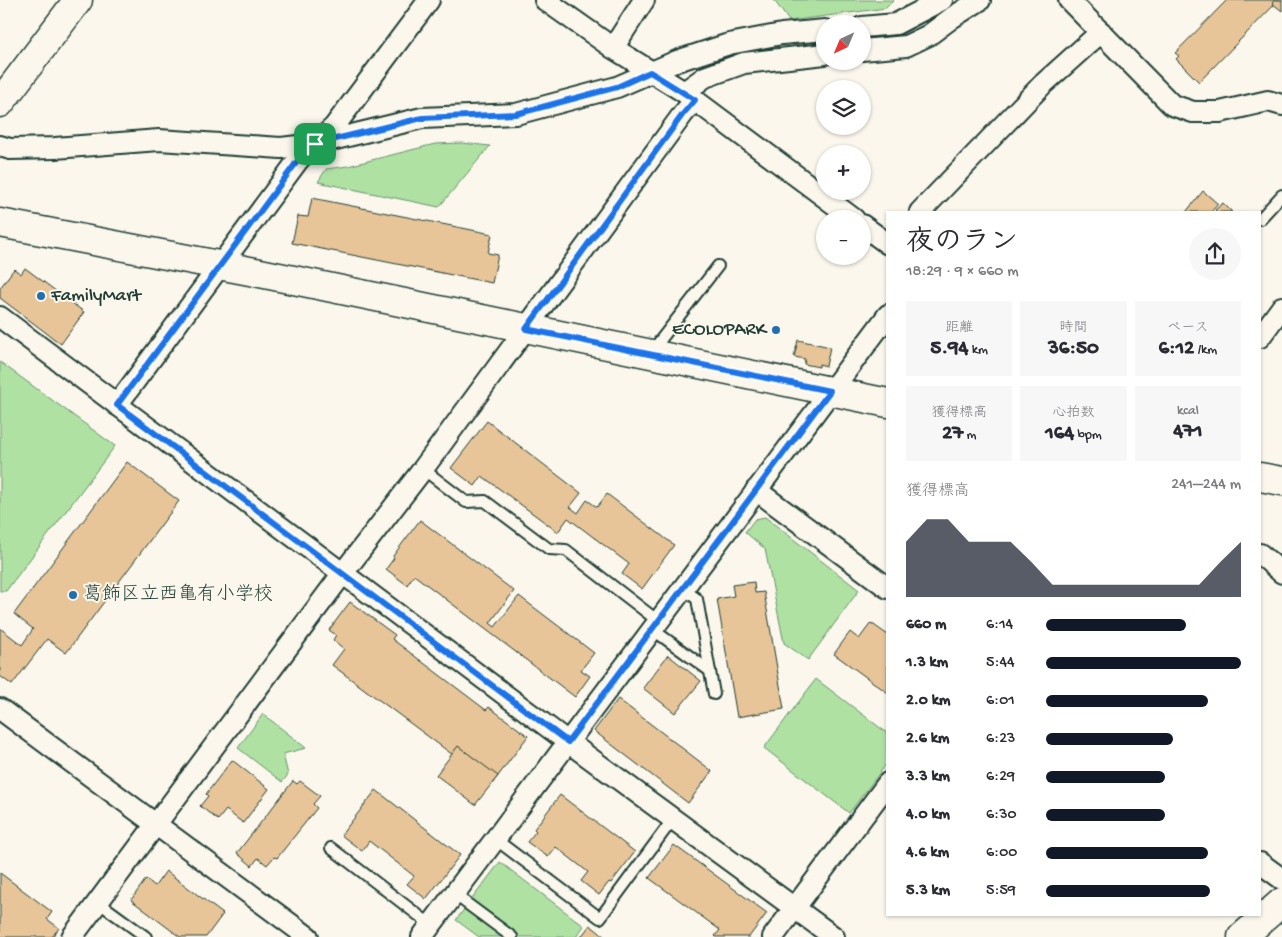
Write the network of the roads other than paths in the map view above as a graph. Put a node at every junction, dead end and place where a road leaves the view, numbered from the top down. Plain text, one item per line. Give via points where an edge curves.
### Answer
1 (78, 0) edge
2 (429, 0) edge
3 (545, 0) edge
4 (644, 0) edge
5 (942, 0) edge
6 (980, 0) edge
7 (1069, 0) edge
8 (871, 26) edge
9 (816, 31) edge
10 (1101, 32) junction
11 (613, 48) junction
12 (871, 49) edge
13 (816, 55) edge
14 (650, 72) junction
15 (689, 96) junction
16 (0, 103) edge
17 (1282, 105) edge
18 (315, 144) junction
19 (0, 146) edge
20 (1282, 195) edge
21 (842, 210) edge
22 (921, 211) edge
23 (1261, 218) edge
24 (0, 222) edge
25 (871, 232) edge
26 (886, 243) edge
27 (220, 266) junction
28 (718, 266) dead end
29 (1282, 307) edge
30 (0, 317) edge
31 (886, 318) edge
32 (526, 329) junction
33 (1261, 335) edge
34 (650, 354) junction
35 (830, 391) junction
36 (886, 403) edge
37 (117, 405) junction
38 (423, 469) junction
39 (1261, 477) edge
40 (1282, 481) edge
41 (756, 490) junction
42 (1261, 555) edge
43 (343, 573) junction
44 (1282, 573) edge
45 (886, 587) edge
46 (682, 588) junction
47 (655, 625) junction
48 (710, 671) junction
49 (714, 694) dead end
50 (0, 709) edge
51 (568, 742) junction
52 (886, 786) edge
53 (673, 819) junction
54 (156, 825) junction
55 (495, 839) junction
56 (331, 848) dead end
57 (1261, 864) edge
58 (1282, 879) edge
59 (454, 894) junction
60 (98, 902) junction
61 (1282, 902) edge
62 (795, 907) junction
63 (426, 931) edge
64 (72, 937) edge
65 (146, 937) edge
66 (308, 937) edge
67 (512, 937) edge
68 (773, 937) edge
69 (834, 937) edge
70 (1242, 937) edge

1 - 16 street
2 - 18 street via 334,127
3 - 11 street
4 - 11 street
5 - 8 street via 896,24
6 - 12 street via 929,35 906,46
7 - 10 street
9 - 14 street via 729,44
10 - 17 street via 1172,104 1193,112 1220,112 1268,101
10 - 22 street via 1042,85
11 - 14 street
13 - 15 street via 744,63 705,77
14 - 15 street
14 - 18 street via 617,87 516,114 422,118
15 - 21 street
15 - 32 street via 683,114
18 - 19 street via 281,148 159,140 55,148 10,149
18 - 27 street via 299,159
20 - 23 lane
24 - 27 street
25 - 26 street
27 - 32 street
27 - 37 street
28 - 34 lane
29 - 33 street
30 - 37 street
31 - 35 street
32 - 34 street
32 - 38 street
34 - 35 street
35 - 36 street
35 - 41 street
37 - 43 street
38 - 43 street
38 - 47 lane via 466,502 485,501 549,549 566,550
39 - 40 street
41 - 45 street
41 - 46 street
42 - 44 street
43 - 51 street
43 - 54 street
46 - 47 street
46 - 48 lane via 698,599
47 - 48 lane
47 - 51 street
48 - 49 lane
50 - 54 street
51 - 53 street
51 - 55 street
52 - 62 street
53 - 55 lane via 600,918
53 - 62 street
54 - 60 street
54 - 66 street
55 - 59 street
56 - 63 lane
57 - 58 street
59 - 63 street
59 - 67 lane
60 - 64 street
60 - 65 lane
61 - 70 street
62 - 68 street
62 - 69 street

